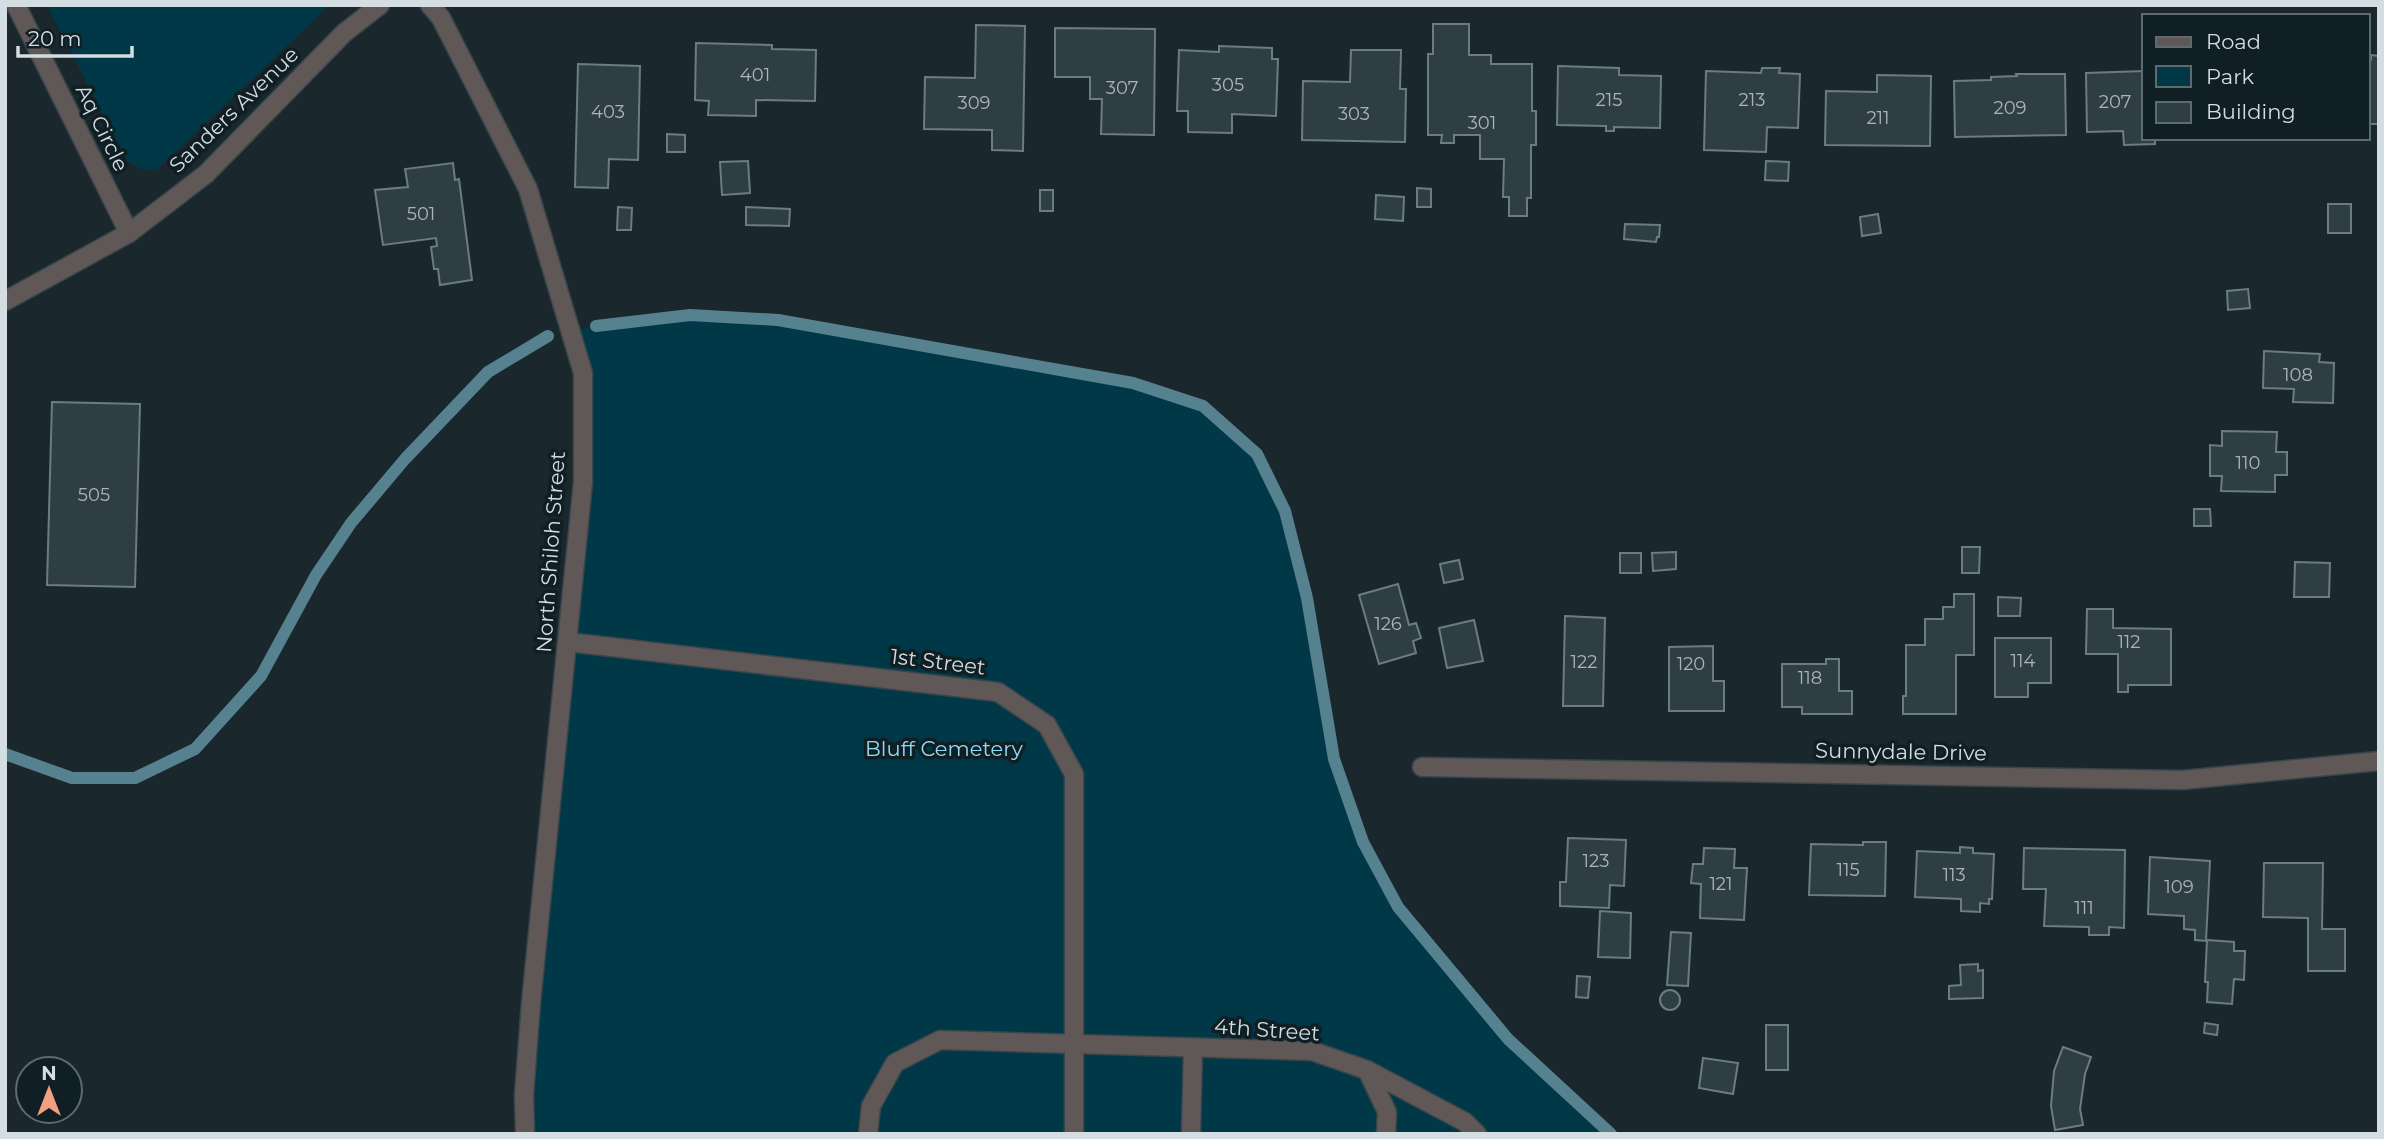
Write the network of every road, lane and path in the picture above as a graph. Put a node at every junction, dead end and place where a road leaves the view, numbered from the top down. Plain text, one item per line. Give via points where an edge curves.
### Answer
1 (16, 5) edge
2 (380, 5) edge
3 (430, 5) edge
4 (129, 233) junction
5 (5, 301) edge
6 (568, 642) junction
7 (2379, 761) edge
8 (1422, 767) dead end
9 (1076, 1045) junction
10 (1193, 1048) junction
11 (1367, 1070) junction
12 (525, 1134) edge
13 (868, 1134) edge
14 (1074, 1134) edge
15 (1191, 1134) edge
16 (1386, 1134) edge
17 (1477, 1134) edge

1 - 4 street, Aq Circle
2 - 4 street, Sanders Avenue via 344,33 206,174
3 - 6 street, North Shiloh Street via 441,18 528,189 583,373 583,482
4 - 5 street, Sanders Avenue
6 - 9 street, 1st Street via 998,692 1047,725 1074,774
6 - 12 street, North Shiloh Street via 531,1003
7 - 8 street, Sunnydale Drive via 2183,780
9 - 10 street, 4th Street
9 - 13 street, 4th Street via 940,1040 895,1063 871,1106
9 - 14 street, 1st Street
10 - 11 street, 4th Street via 1312,1051
10 - 15 street
11 - 16 street via 1387,1112
11 - 17 street, 4th Street via 1465,1122

